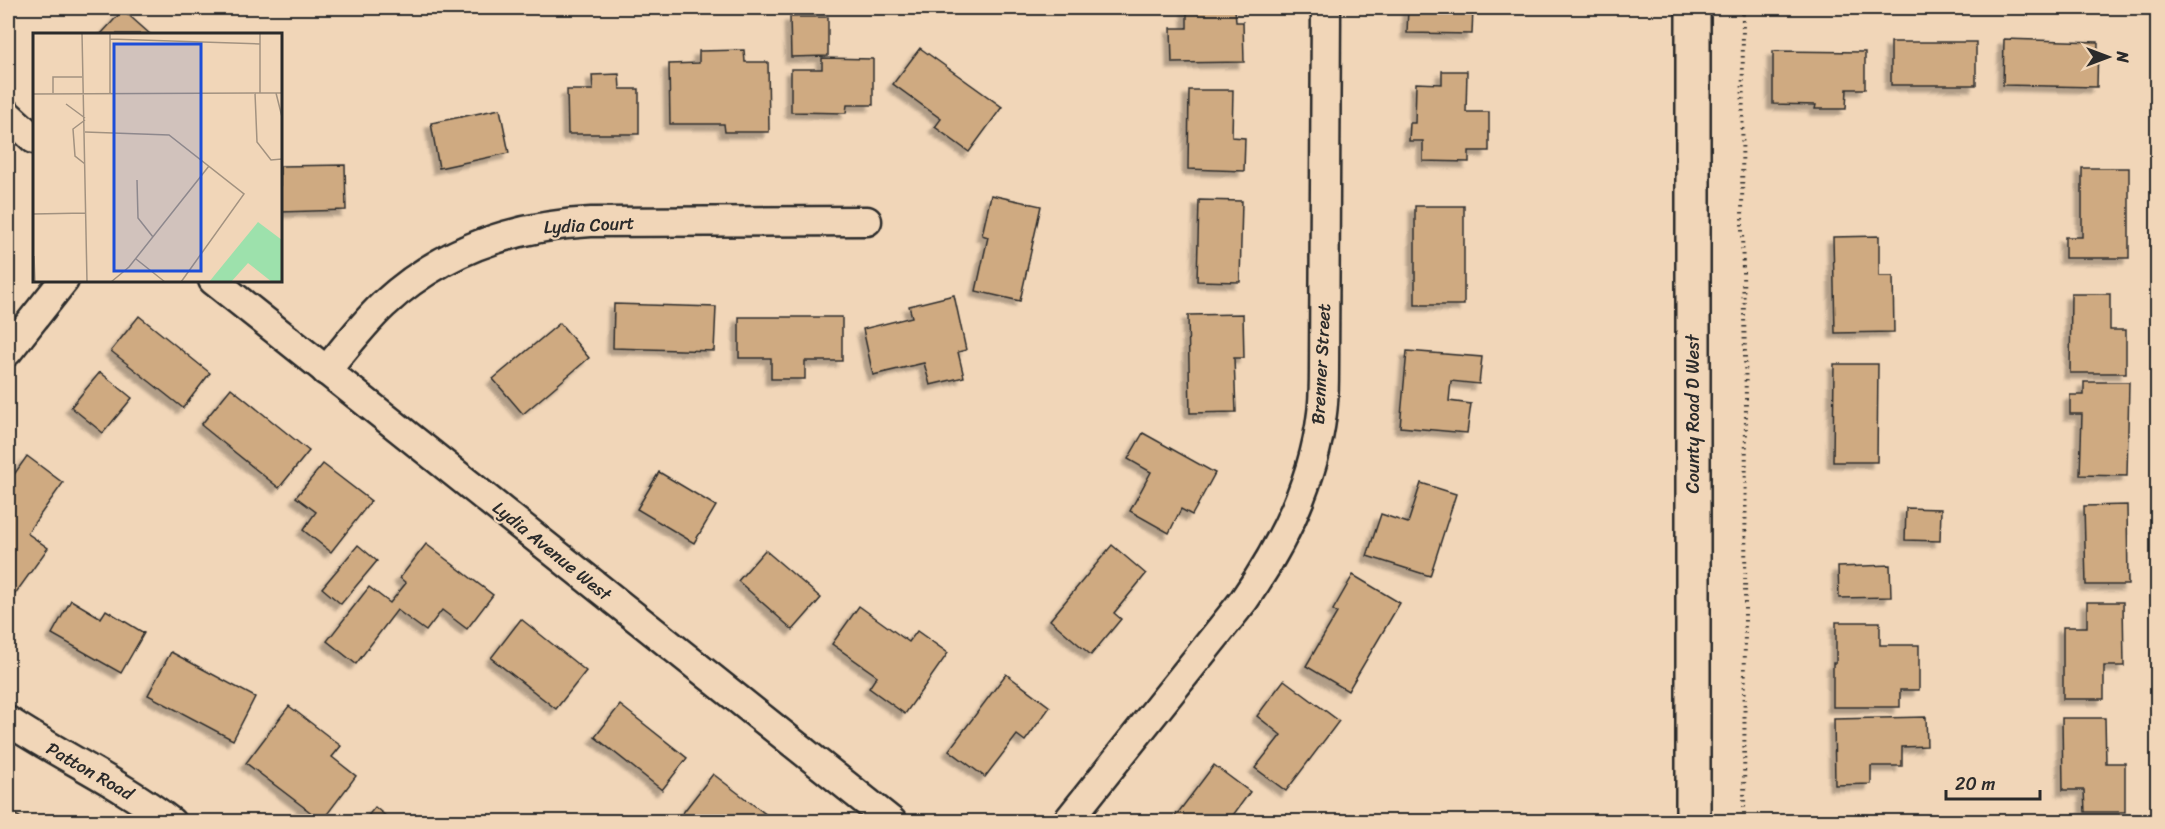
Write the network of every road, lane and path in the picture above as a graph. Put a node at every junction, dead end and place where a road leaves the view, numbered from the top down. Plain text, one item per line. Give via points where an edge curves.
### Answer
1 (1326, 8) edge
2 (1693, 8) edge
3 (1743, 8) edge
4 (8, 115) edge
5 (33, 138) edge
6 (867, 221) dead end
7 (62, 282) edge
8 (215, 282) edge
9 (8, 351) edge
10 (326, 371) junction
11 (8, 721) edge
12 (171, 822) edge
13 (891, 822) edge
14 (1067, 822) edge
15 (1693, 822) edge
16 (1744, 822) edge

1 - 14 street, Brenner Street via 1324,367 1322,414 1311,468 1292,521 1266,569
2 - 15 main road, County Road D West
3 - 16 path
4 - 5 street
6 - 10 street, Lydia Court via 591,222 510,233 461,251 416,278 383,305
7 - 9 street
8 - 10 street, Lydia Avenue West
10 - 13 street, Lydia Avenue West
11 - 12 street, Patton Road via 106,778

